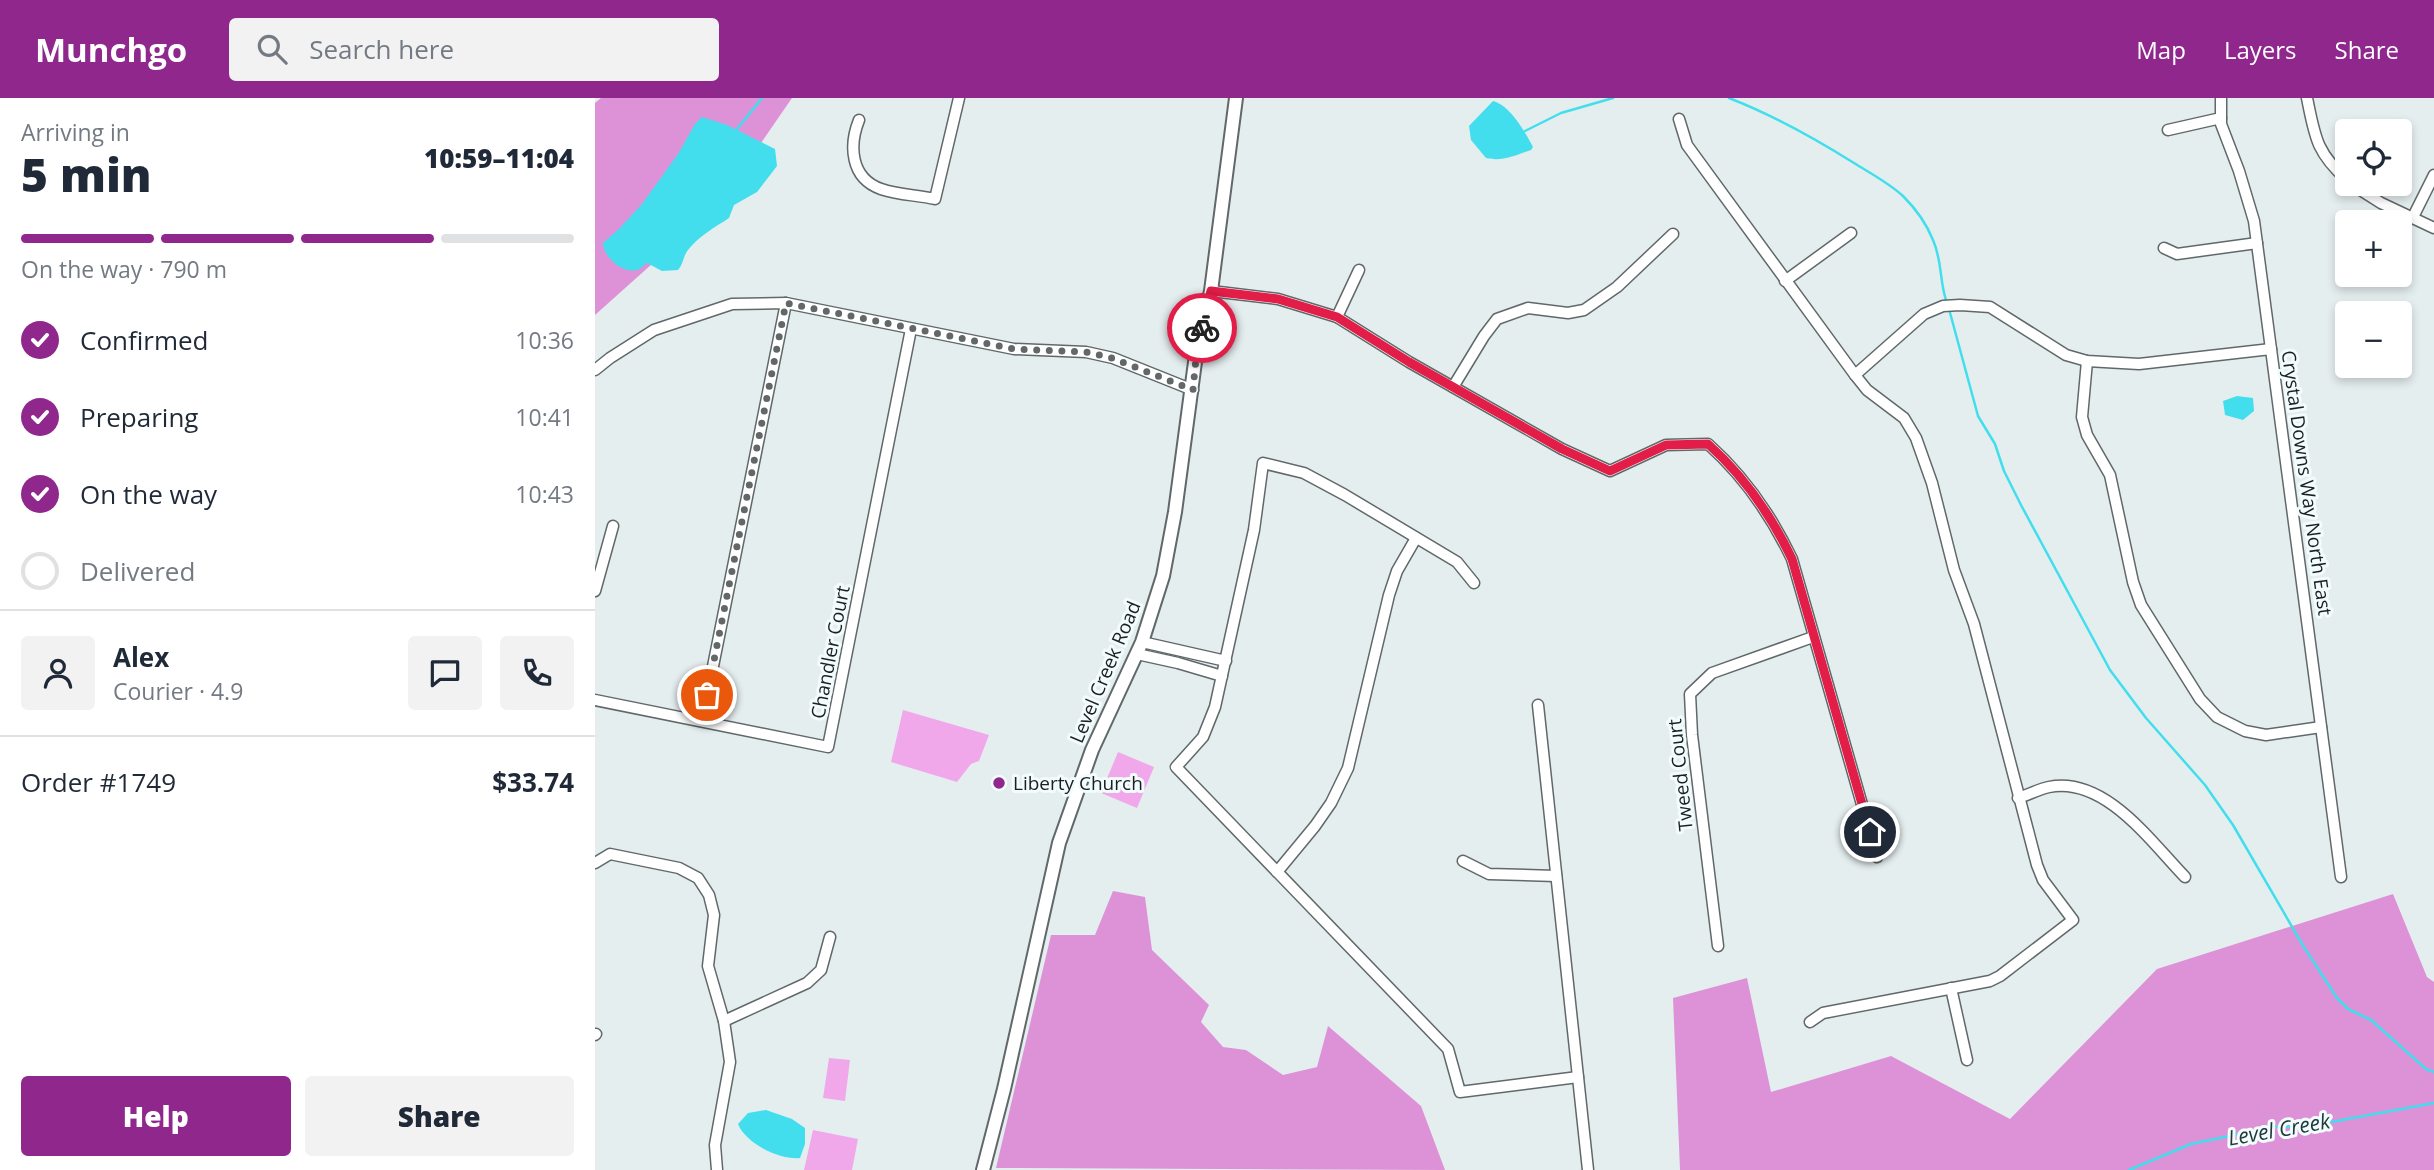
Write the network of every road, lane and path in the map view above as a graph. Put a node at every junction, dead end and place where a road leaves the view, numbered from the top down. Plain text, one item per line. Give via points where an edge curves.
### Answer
1 (959, 98) edge
2 (1236, 98) edge
3 (2221, 98) edge
4 (2308, 98) edge
5 (2221, 118) junction
6 (1679, 119) dead end
7 (859, 120) dead end
8 (2168, 130) dead end
9 (2335, 169) edge
10 (2434, 175) edge
11 (2371, 196) edge
12 (2413, 217) junction
13 (2434, 228) edge
14 (1851, 233) dead end
15 (1673, 234) dead end
16 (2257, 243) junction
17 (2164, 248) dead end
18 (1359, 270) dead end
19 (1785, 281) junction
20 (1211, 291) junction
21 (786, 303) junction
22 (1337, 317) junction
23 (911, 329) junction
24 (2271, 349) junction
25 (2087, 362) junction
26 (595, 370) edge
27 (1855, 375) junction
28 (1454, 387) junction
29 (1193, 390) junction
30 (613, 526) dead end
31 (1416, 538) junction
32 (597, 573) edge
33 (1473, 583) dead end
34 (595, 591) edge
35 (1813, 637) junction
36 (1142, 642) junction
37 (1137, 654) junction
38 (1226, 661) junction
39 (1222, 676) junction
40 (595, 700) edge
41 (1538, 705) dead end
42 (702, 721) junction
43 (2322, 727) junction
44 (2018, 798) junction
45 (1877, 857) dead end
46 (1463, 861) dead end
47 (595, 863) edge
48 (1277, 872) junction
49 (1556, 876) junction
50 (2185, 877) dead end
51 (2341, 877) dead end
52 (830, 937) dead end
53 (1718, 946) dead end
54 (1951, 988) junction
55 (725, 1021) junction
56 (1810, 1022) dead end
57 (1967, 1060) dead end
58 (1578, 1077) junction
59 (717, 1170) edge
60 (983, 1170) edge
61 (1588, 1170) edge

1 - 7 street via 935,199 869,183 852,157
2 - 20 street, Level Creek Road
3 - 5 street, Crystal Downs Way North East
4 - 9 street via 2316,142
5 - 8 street
5 - 16 street, Crystal Downs Way North East
6 - 19 street via 1687,145
10 - 12 street
11 - 12 street
12 - 13 street
14 - 19 street
15 - 28 street via 1617,287 1584,310 1568,313 1528,308 1497,319
16 - 17 street via 2177,254
16 - 24 street, Crystal Downs Way North East
18 - 22 street
19 - 27 street
20 - 22 street via 1278,299
20 - 29 street, Level Creek Road via 1197,347
21 - 23 street
21 - 26 street via 732,304 654,330
21 - 42 street
22 - 28 street
23 - 29 street via 1014,349 1086,352
23 - 42 street, Chandler Court via 828,747
24 - 25 street via 2139,364
24 - 43 street, Crystal Downs Way North East
25 - 27 street via 2066,355 1990,307 1960,304 1924,314
25 - 43 street via 2082,417 2110,475 2133,582 2141,605 2200,699 2217,718 2245,731 2266,735
27 - 44 street via 1904,418 1916,438 1974,624
28 - 35 street via 1610,471 1666,445 1708,444 1731,465 1777,528 1792,559
29 - 36 street, Level Creek Road via 1163,576
30 - 32 street
31 - 33 street via 1457,562
31 - 38 street via 1304,473 1263,463
31 - 48 street via 1389,594 1347,768 1323,815
32 - 34 street
35 - 45 street
35 - 53 street, Tweed Court via 1711,673 1690,694
36 - 37 street, Level Creek Road
36 - 38 street
37 - 39 street
37 - 60 street, Level Creek Road via 1092,750 1059,843
38 - 39 street
39 - 48 street via 1203,737 1176,767
40 - 42 street, Chandler Court
41 - 49 street
43 - 51 street, Crystal Downs Way North East
44 - 50 street via 2049,787 2086,789 2100,795
44 - 54 street via 2043,880 2073,920 2000,976
46 - 49 street via 1489,874
47 - 55 street via 610,855 679,868 698,878 714,915 708,966
48 - 58 street via 1448,1049 1460,1092
49 - 58 street
52 - 55 street via 821,970 807,983
54 - 56 street via 1823,1013
54 - 57 street
55 - 59 street via 730,1062 715,1145
58 - 61 street

